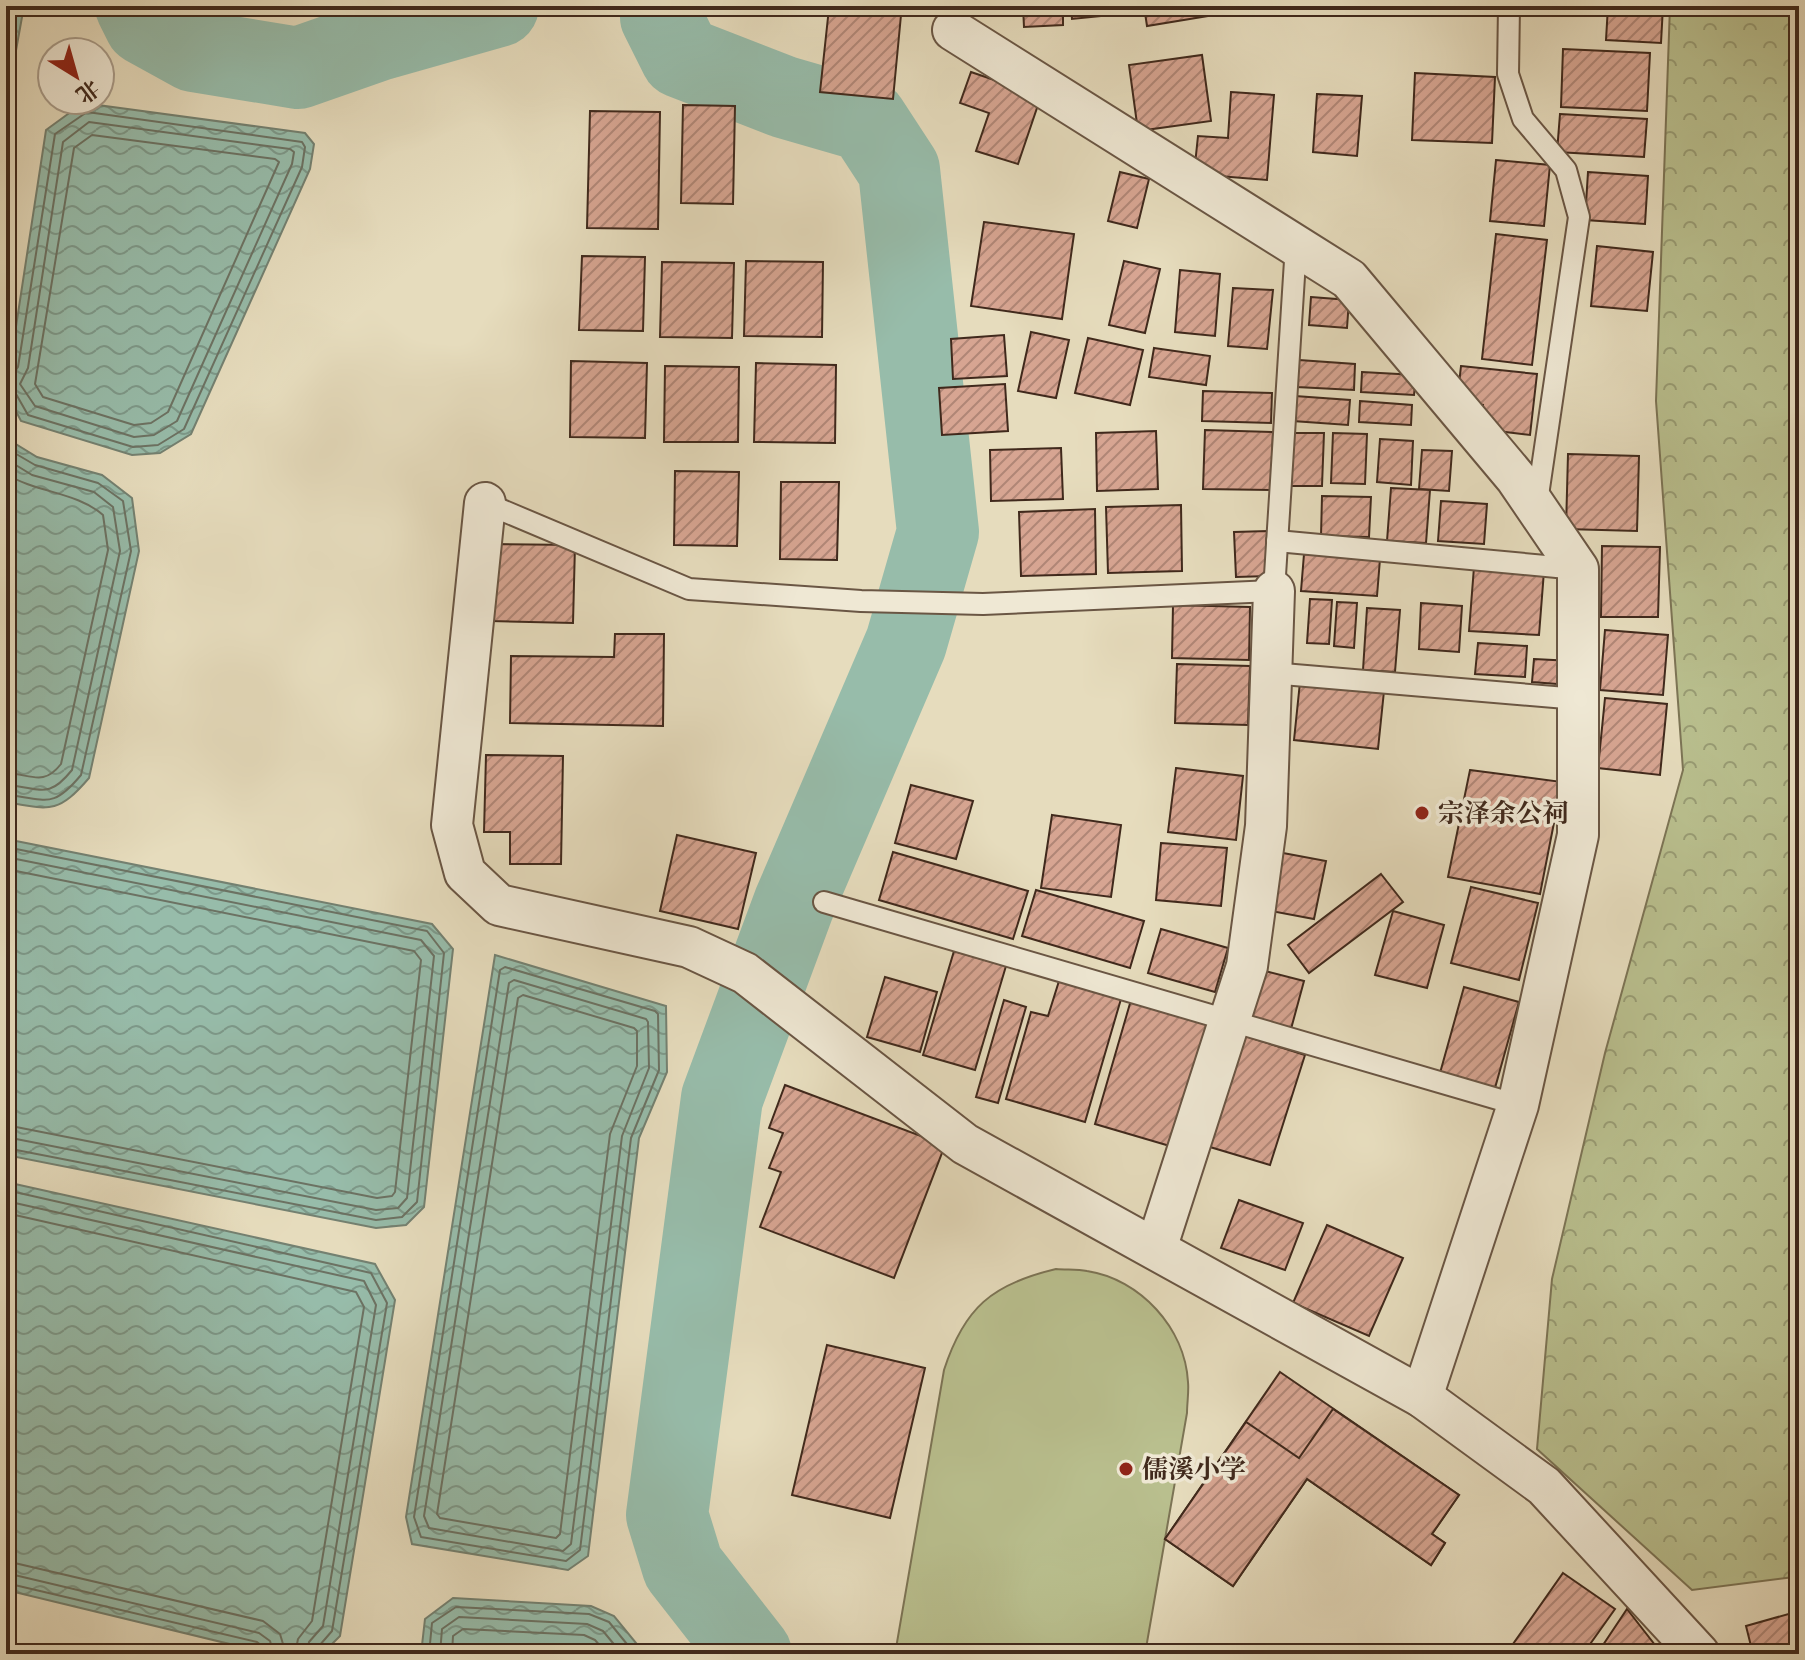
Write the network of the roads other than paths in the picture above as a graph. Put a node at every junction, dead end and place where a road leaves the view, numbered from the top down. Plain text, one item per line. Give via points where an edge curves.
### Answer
1 (1509, 6) edge
2 (953, 30) dead end
3 (1296, 245) junction
4 (485, 503) joint
5 (1536, 506) junction
6 (1277, 541) junction
7 (1578, 569) junction
8 (1274, 591) junction
9 (1271, 673) junction
10 (1578, 699) junction
11 (824, 902) dead end
12 (1229, 1019) junction
13 (1518, 1105) junction
14 (1156, 1249) junction
15 (1422, 1397) junction
16 (1699, 1654) edge

1 - 5 lane via 1508,74 1523,119 1566,170 1579,217
2 - 3 street
3 - 5 street via 1349,279
3 - 6 lane
4 - 8 lane via 689,589 983,604
4 - 14 street via 452,825 465,873 499,905 689,947 745,973 965,1144
5 - 7 street
6 - 7 lane
6 - 8 lane
7 - 10 street
8 - 9 street
9 - 10 lane
9 - 12 street via 1266,826 1247,966
10 - 13 street via 1578,835
11 - 12 lane
12 - 13 lane
12 - 14 street
13 - 15 street
14 - 15 street
15 - 16 street via 1544,1486

